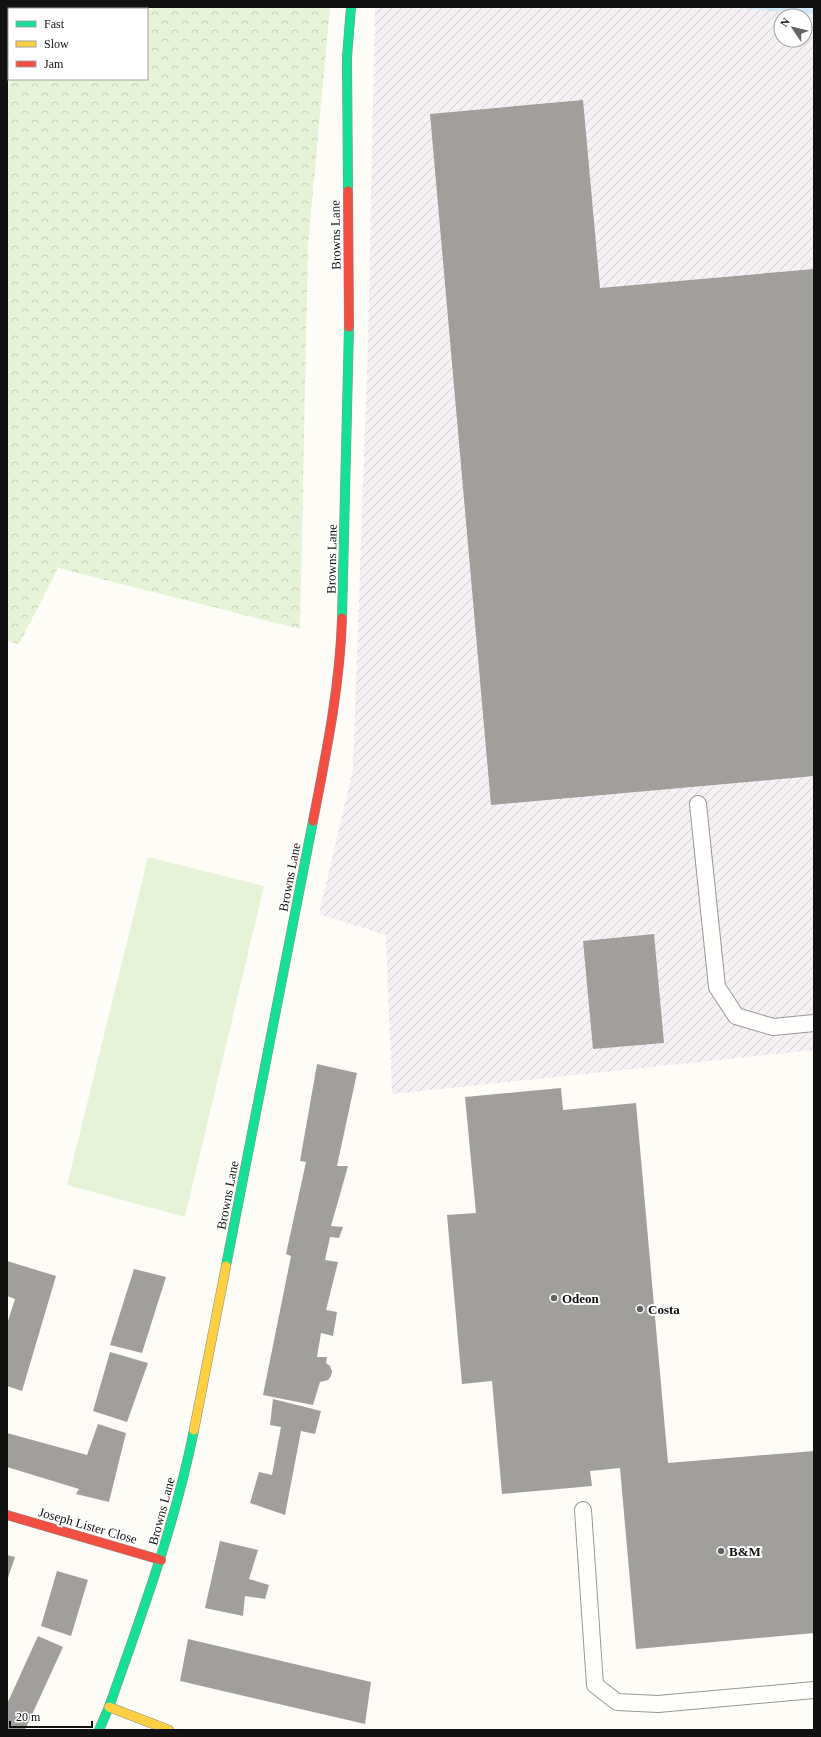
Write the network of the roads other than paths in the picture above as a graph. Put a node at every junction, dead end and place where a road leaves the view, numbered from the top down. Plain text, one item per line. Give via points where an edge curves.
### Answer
1 (351, 7) edge
2 (698, 804) dead end
3 (814, 1022) edge
4 (583, 1510) dead end
5 (7, 1515) edge
6 (161, 1560) junction
7 (814, 1690) edge
8 (109, 1707) junction
9 (99, 1730) edge
10 (169, 1730) edge

1 - 6 street, Browns Lane via 347,57 349,305 340,658 323,771 189,1455
2 - 3 lane via 717,987 736,1016 773,1027
4 - 7 lane via 596,1685 617,1702 658,1704
5 - 6 street, Joseph Lister Close
6 - 8 street, Browns Lane
8 - 9 street, Browns Lane
8 - 10 street

